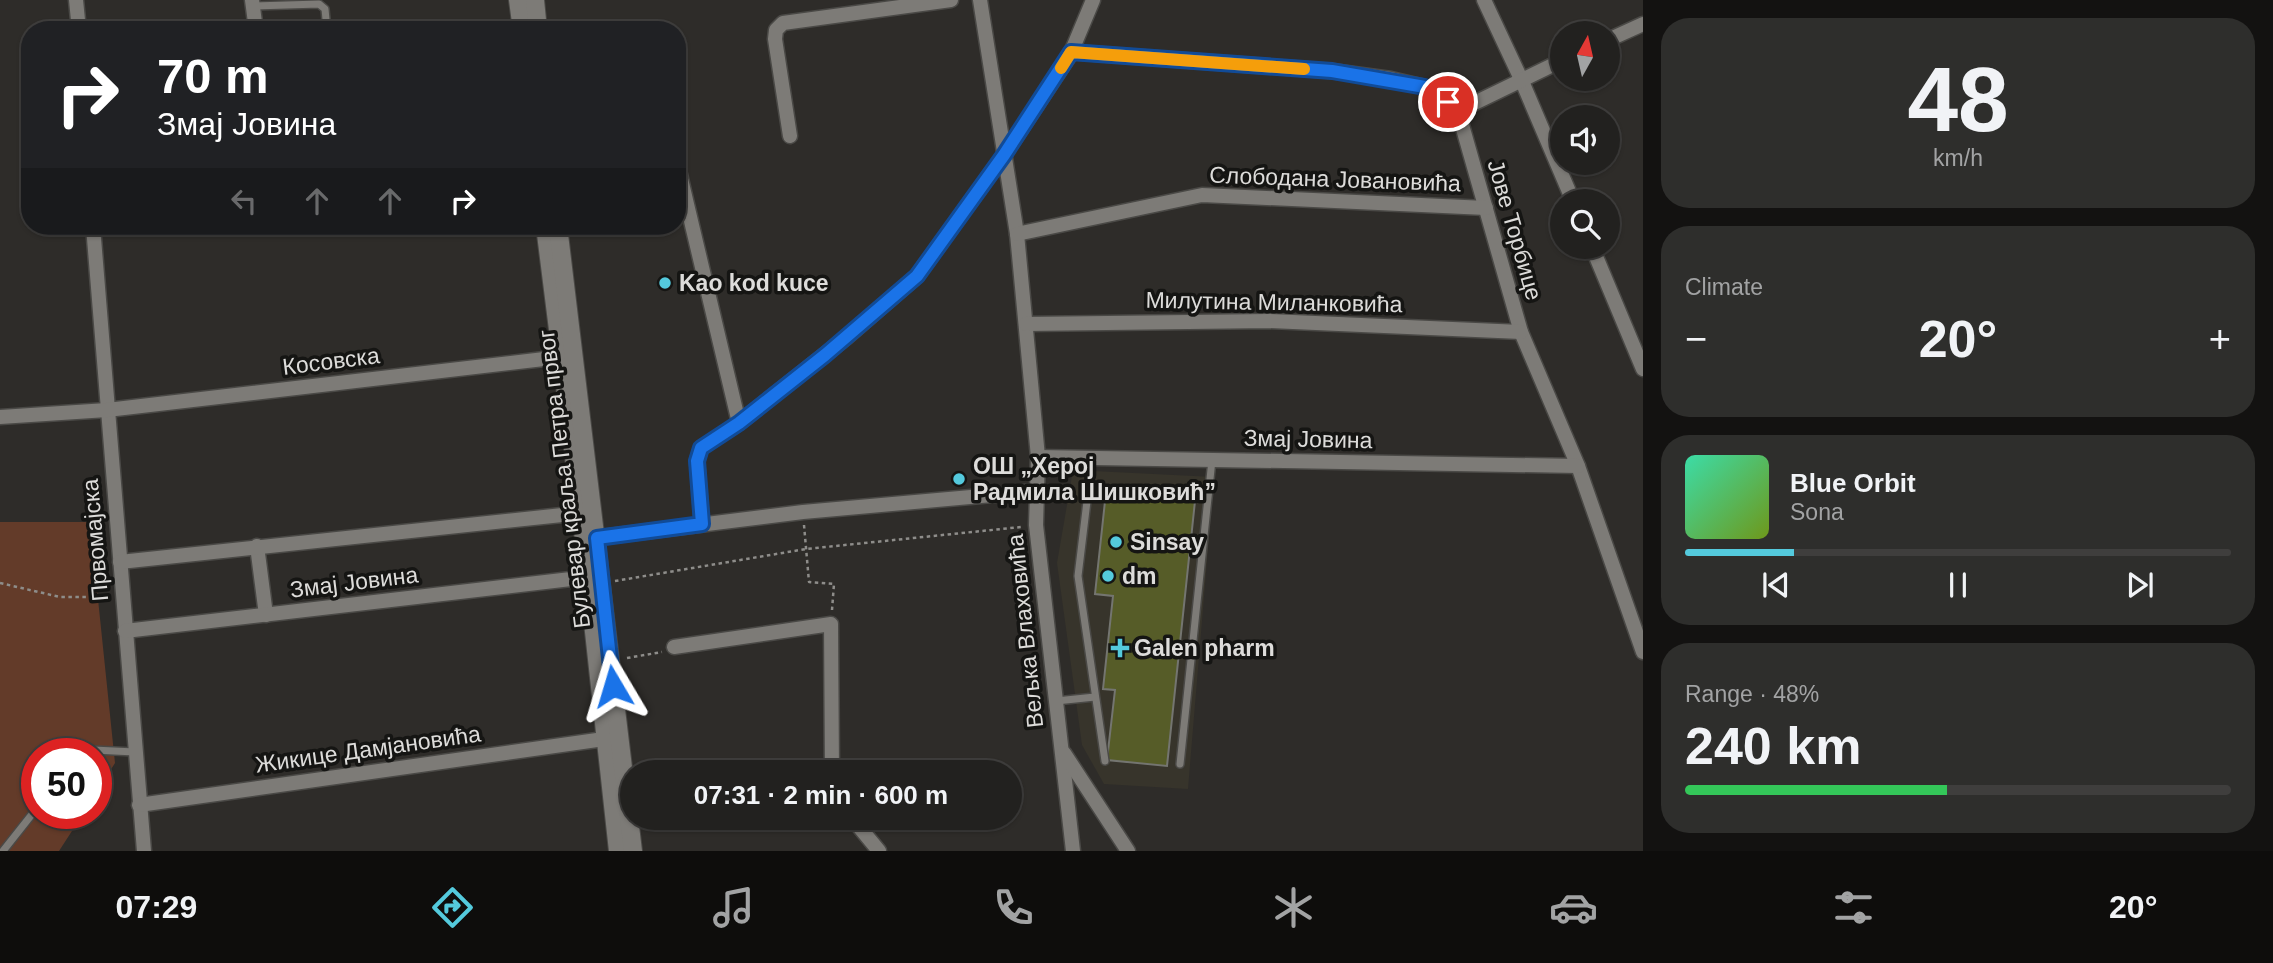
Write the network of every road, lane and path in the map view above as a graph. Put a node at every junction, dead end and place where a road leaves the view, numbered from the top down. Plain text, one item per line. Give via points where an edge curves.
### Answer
1 (76, 0) edge
2 (518, 0) edge
3 (536, 0) edge
4 (951, 0) edge
5 (980, 0) edge
6 (1093, 0) edge
7 (1484, 0) edge
8 (253, 3) edge
9 (78, 21) edge
10 (255, 21) edge
11 (326, 21) edge
12 (521, 21) edge
13 (537, 21) edge
14 (1643, 24) edge
15 (1620, 35) edge
16 (1071, 52) junction
17 (1550, 66) edge
18 (1521, 79) junction
19 (1458, 111) junction
20 (790, 136) dead end
21 (1004, 155) junction
22 (1568, 189) edge
23 (686, 200) edge
24 (1486, 208) junction
25 (1017, 234) junction
26 (94, 235) edge
27 (546, 235) edge
28 (559, 235) edge
29 (1597, 259) edge
30 (1026, 324) junction
31 (1521, 331) junction
32 (561, 357) junction
33 (1643, 369) edge
34 (107, 410) junction
35 (0, 416) edge
36 (739, 423) junction
37 (1038, 457) junction
38 (1212, 460) junction
39 (1578, 467) junction
40 (1037, 491) junction
41 (1088, 493) dead end
42 (803, 512) junction
43 (581, 513) junction
44 (702, 524) junction
45 (1036, 526) junction
46 (590, 539) junction
47 (257, 546) junction
48 (806, 549) junction
49 (120, 562) junction
50 (595, 580) junction
51 (0, 583) edge
52 (122, 597) junction
53 (266, 615) junction
54 (831, 624) junction
55 (125, 631) junction
56 (674, 647) joint
57 (1643, 652) edge
58 (610, 661) junction
59 (1095, 697) junction
60 (1055, 701) junction
61 (604, 739) junction
62 (1061, 748) junction
63 (112, 751) edge
64 (135, 752) junction
65 (832, 760) edge
66 (1105, 761) dead end
67 (1180, 764) dead end
68 (139, 805) junction
69 (21, 828) edge
70 (862, 830) edge
71 (3, 851) edge
72 (144, 851) edge
73 (618, 851) edge
74 (633, 851) edge
75 (879, 851) edge
76 (1073, 851) edge
77 (1128, 851) edge

1 - 9 street
2 - 12 main road
3 - 13 main road
4 - 20 street via 783,23 775,39
5 - 21 street, Вељка Влаховића
6 - 16 street
7 - 18 street
8 - 10 street
8 - 11 lane via 319,4 325,9
14 - 15 street
16 - 19 street via 1391,79 1425,87
16 - 21 street
17 - 18 street
18 - 19 street
18 - 22 street
19 - 24 street, Јове Торбице
21 - 25 street, Вељка Влаховића
21 - 36 street via 917,276
23 - 36 street
24 - 25 street, Слободана Јовановића via 1202,195
24 - 31 street, Јове Торбице
25 - 30 street, Вељка Влаховића
26 - 34 street, Првомајска
27 - 32 main road, Булевар краља Петра првог
28 - 46 main road, Булевар краља Петра првог
29 - 33 street
30 - 31 street, Милутина Миланковића via 1269,321
30 - 37 street, Вељка Влаховића
31 - 39 street, Јове Торбице
32 - 34 street, Косовска
32 - 43 main road, Булевар краља Петра првог
34 - 35 street, Косовска
34 - 49 street, Првомајска
36 - 44 street via 701,448 697,461
37 - 38 street, Змај Јовина
37 - 40 street, Вељка Влаховића
38 - 39 street, Змај Јовина
38 - 67 lane
39 - 57 street, Јове Торбице
40 - 42 street
40 - 45 street, Вељка Влаховића
41 - 59 lane via 1079,576
42 - 44 street
42 - 48 path
43 - 46 main road, Булевар краља Петра првог
43 - 47 street, Змај Јовина
44 - 46 street
45 - 48 path
45 - 60 street, Вељка Влаховића
46 - 50 main road, Булевар краља Петра првог
47 - 49 street, Змај Јовина
47 - 53 street
48 - 50 path
48 - 54 path via 809,582 834,584
49 - 52 street, Првомајска
50 - 53 street, Змај Јовина
50 - 58 main road, Булевар краља Петра првог
50 - 61 main road, Булевар краља Петра првог
51 - 52 path via 60,597
52 - 55 street, Првомајска
53 - 55 street, Змај Јовина
54 - 56 street
54 - 65 street
55 - 64 street, Првомајска
56 - 58 path
58 - 74 main road, Булевар краља Петра првог
59 - 60 lane
59 - 66 lane
60 - 62 street, Вељка Влаховића
61 - 68 street, Жикице Дамјановића
61 - 73 main road, Булевар краља Петра првог
62 - 76 street, Вељка Влаховића
62 - 77 street
63 - 64 lane
64 - 68 street, Првомајска
68 - 72 street, Првомајска
69 - 71 lane
70 - 75 street

